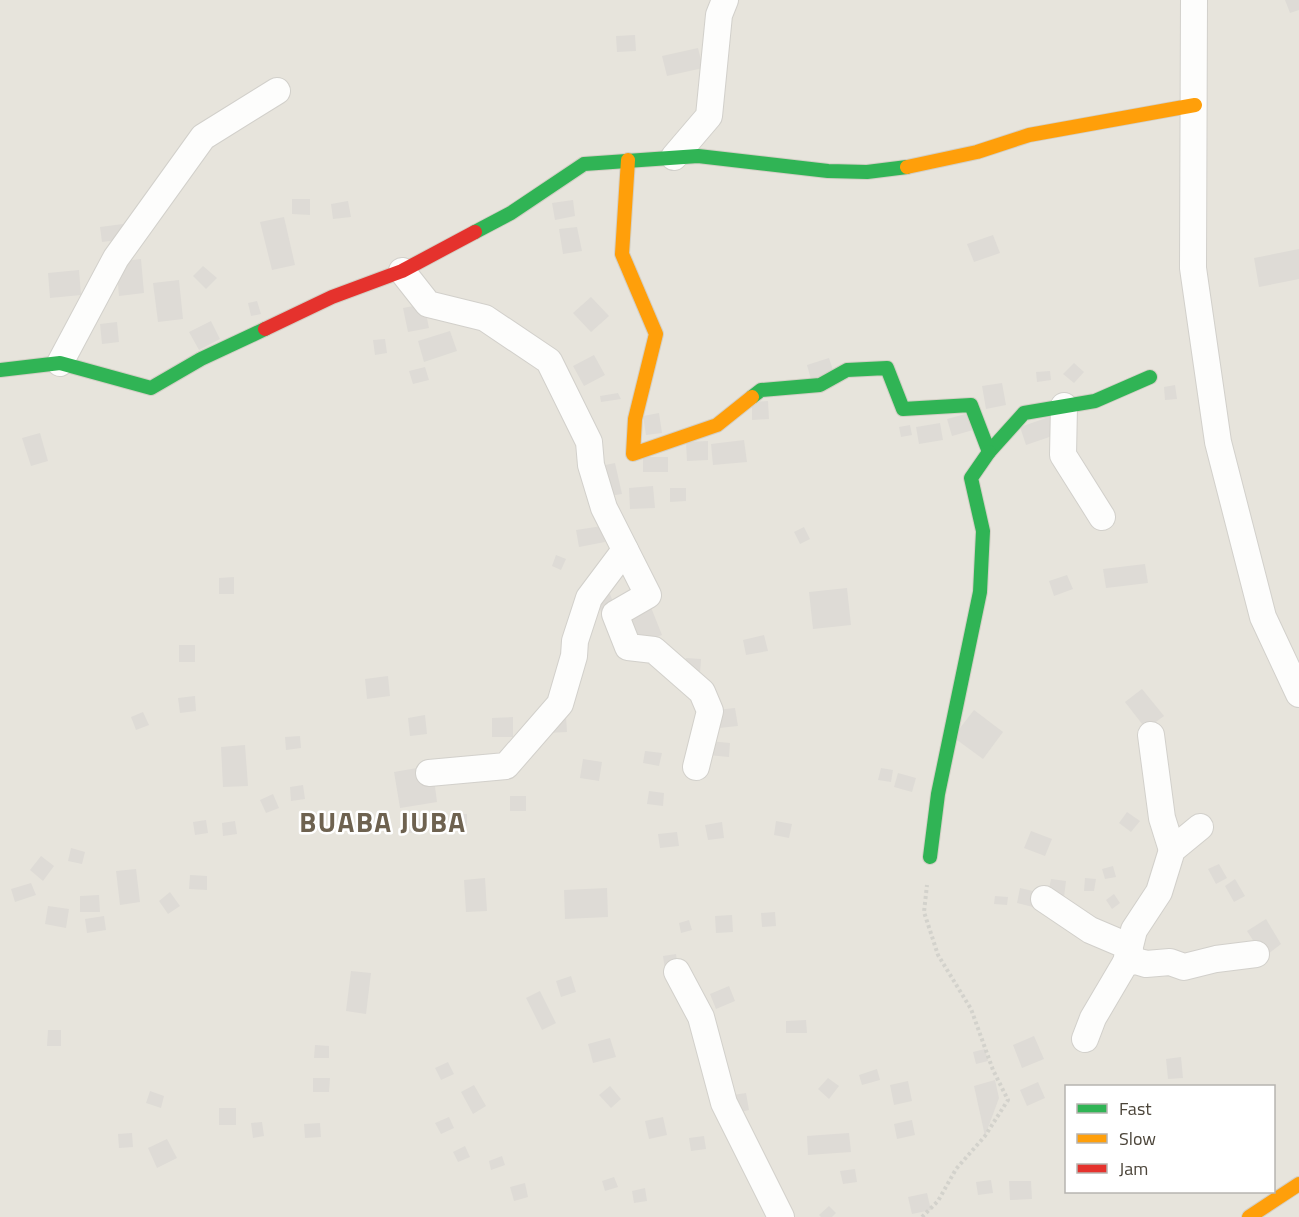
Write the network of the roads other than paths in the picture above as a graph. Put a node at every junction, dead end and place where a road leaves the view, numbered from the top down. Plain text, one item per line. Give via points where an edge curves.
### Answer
1 (725, 0) edge
2 (1194, 0) edge
3 (277, 91) dead end
4 (1195, 105) junction
5 (674, 157) junction
6 (628, 160) junction
7 (402, 271) junction
8 (60, 363) junction
9 (0, 370) edge
10 (1150, 377) dead end
11 (1064, 406) junction
12 (989, 452) junction
13 (1102, 517) dead end
14 (625, 550) junction
15 (1299, 694) edge
16 (1151, 735) dead end
17 (696, 767) dead end
18 (429, 773) dead end
19 (1200, 827) dead end
20 (1172, 850) junction
21 (930, 857) road end
22 (1044, 899) dead end
23 (1128, 954) junction
24 (1256, 954) dead end
25 (677, 972) dead end
26 (1085, 1040) dead end
27 (1299, 1184) edge
28 (781, 1217) edge
29 (1249, 1217) edge

1 - 5 street via 719,15 709,116
2 - 4 street
3 - 8 street via 203,137 116,258
4 - 5 street via 1029,135 921,165 867,172
4 - 15 street via 1193,268 1218,442 1263,617
5 - 6 street
6 - 7 street via 584,164 511,213
6 - 12 street via 622,254 656,334 635,419 633,454 717,425 761,390 820,385 847,370 887,368 903,409 971,405
7 - 8 street via 332,297 201,359 151,388
7 - 14 street via 428,304 485,318 549,361 589,442 591,465 604,508
8 - 9 street
10 - 11 street via 1095,402
11 - 12 street via 1024,412
11 - 13 street via 1063,455
12 - 21 street via 971,478 983,531 980,592 938,794
14 - 17 street via 648,596 615,614 628,647 654,650 702,692 710,711
14 - 18 street via 589,598 560,704 506,765
16 - 20 street via 1162,818
19 - 20 street
20 - 23 street via 1159,892 1134,930
22 - 23 street
23 - 24 street via 1146,964 1170,962 1184,967
23 - 26 street
25 - 28 street via 701,1017 724,1102
27 - 29 street

